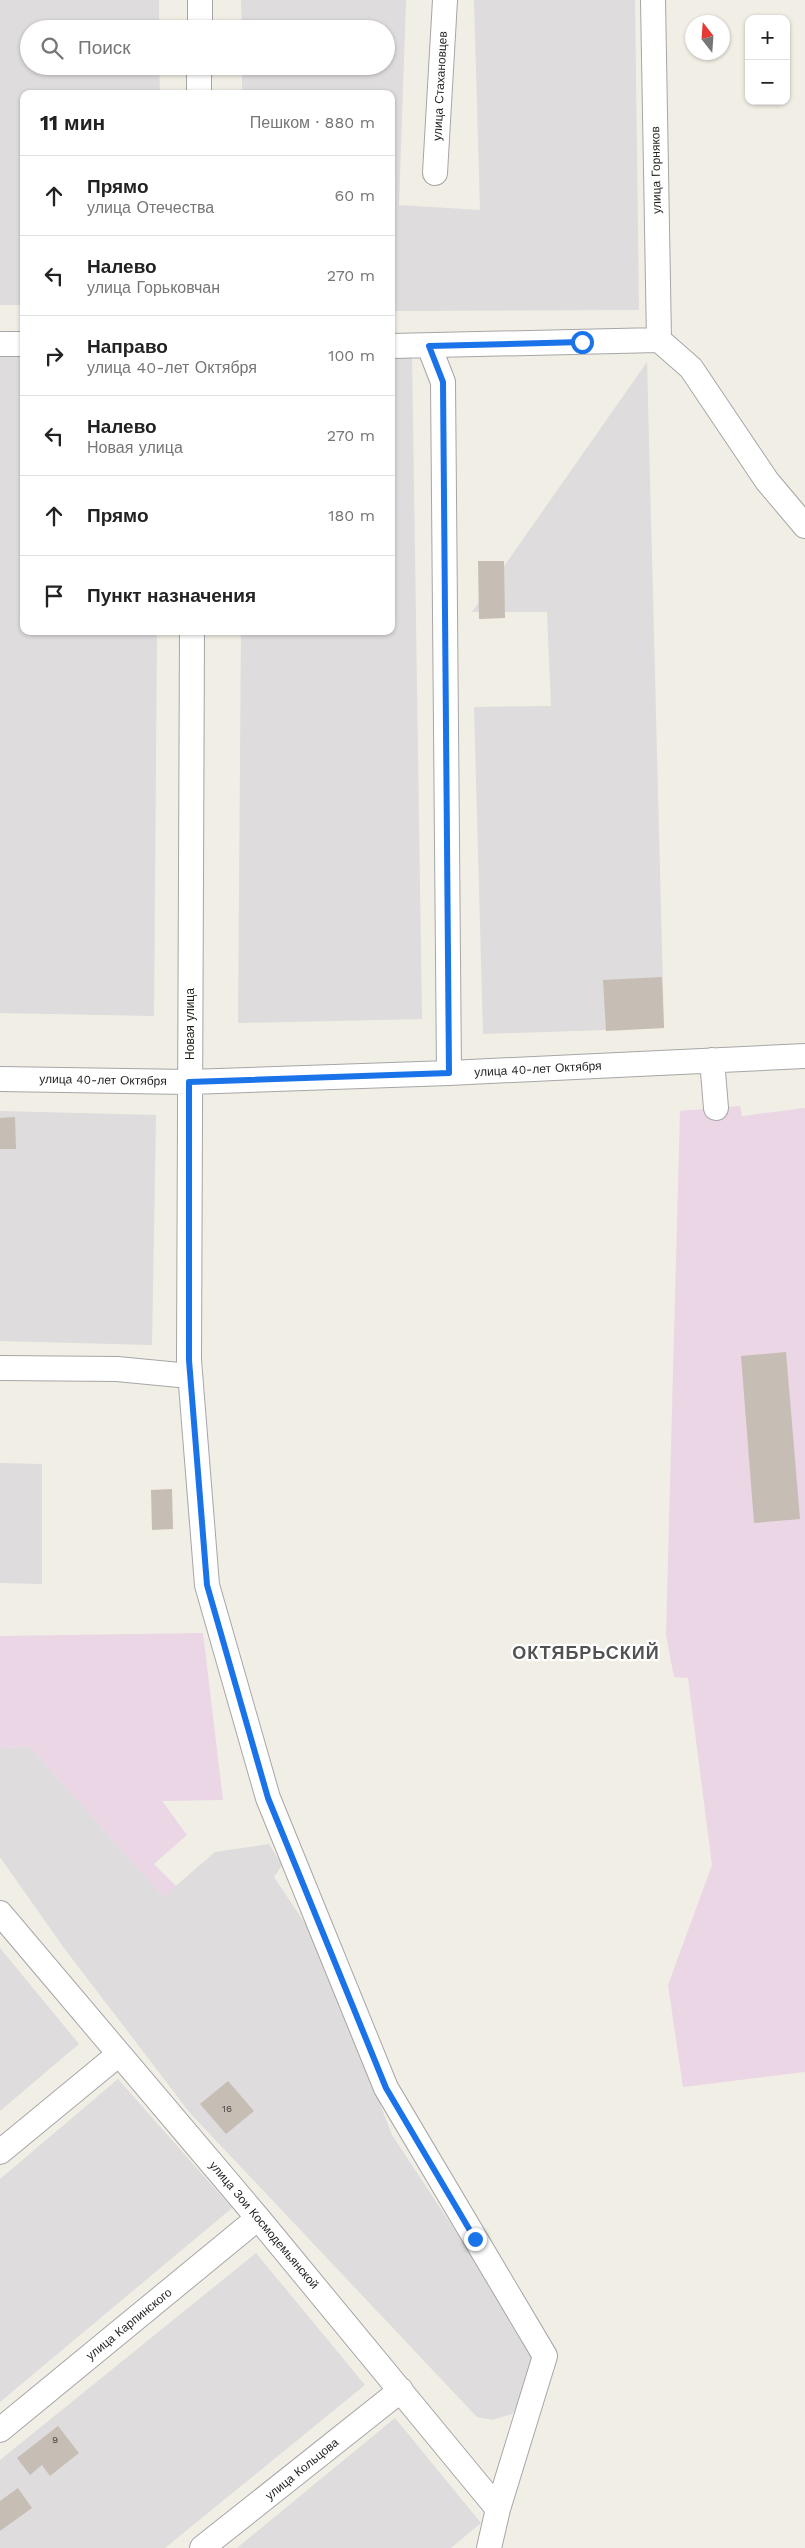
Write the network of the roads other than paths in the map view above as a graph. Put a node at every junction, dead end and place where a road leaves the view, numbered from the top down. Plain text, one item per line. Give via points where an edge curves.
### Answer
1 (200, 0) edge
2 (445, 0) edge
3 (653, 0) edge
4 (200, 20) edge
5 (199, 75) edge
6 (199, 90) edge
7 (435, 173) dead end
8 (659, 340) junction
9 (0, 344) edge
10 (20, 344) edge
11 (395, 346) edge
12 (429, 346) junction
13 (805, 526) edge
14 (192, 635) edge
15 (805, 1056) edge
16 (712, 1060) junction
17 (449, 1073) junction
18 (0, 1079) edge
19 (189, 1082) junction
20 (716, 1108) dead end
21 (0, 1368) edge
22 (190, 1376) junction
23 (0, 1913) edge
24 (119, 2054) junction
25 (0, 2152) edge
26 (258, 2218) junction
27 (401, 2390) junction
28 (0, 2430) edge
29 (498, 2509) junction
30 (202, 2548) edge
31 (489, 2548) edge

1 - 4 street
2 - 7 street, улица Стахановцев
3 - 8 street, улица Горняков
5 - 6 street
8 - 12 street
8 - 13 street via 691,368 767,481
9 - 10 street
11 - 12 street
12 - 17 street via 443,382
14 - 19 street, Новая улица
15 - 16 street, улица 40-лет Октября
16 - 17 street, улица 40-лет Октября
16 - 20 street
17 - 19 street, улица 40-лет Октября
18 - 19 street, улица 40-лет Октября
19 - 22 street, Новая улица
21 - 22 street via 117,1369
22 - 29 street, Новая улица via 207,1585 268,1798 386,2088 545,2356
23 - 24 street, улица Зои Космодемьянской
24 - 25 street
24 - 26 street, улица Зои Космодемьянской
26 - 27 street, улица Зои Космодемьянской
26 - 28 street, улица Карпинского
27 - 29 street, улица Зои Космодемьянской
27 - 30 street, улица Кольцова
29 - 31 street

